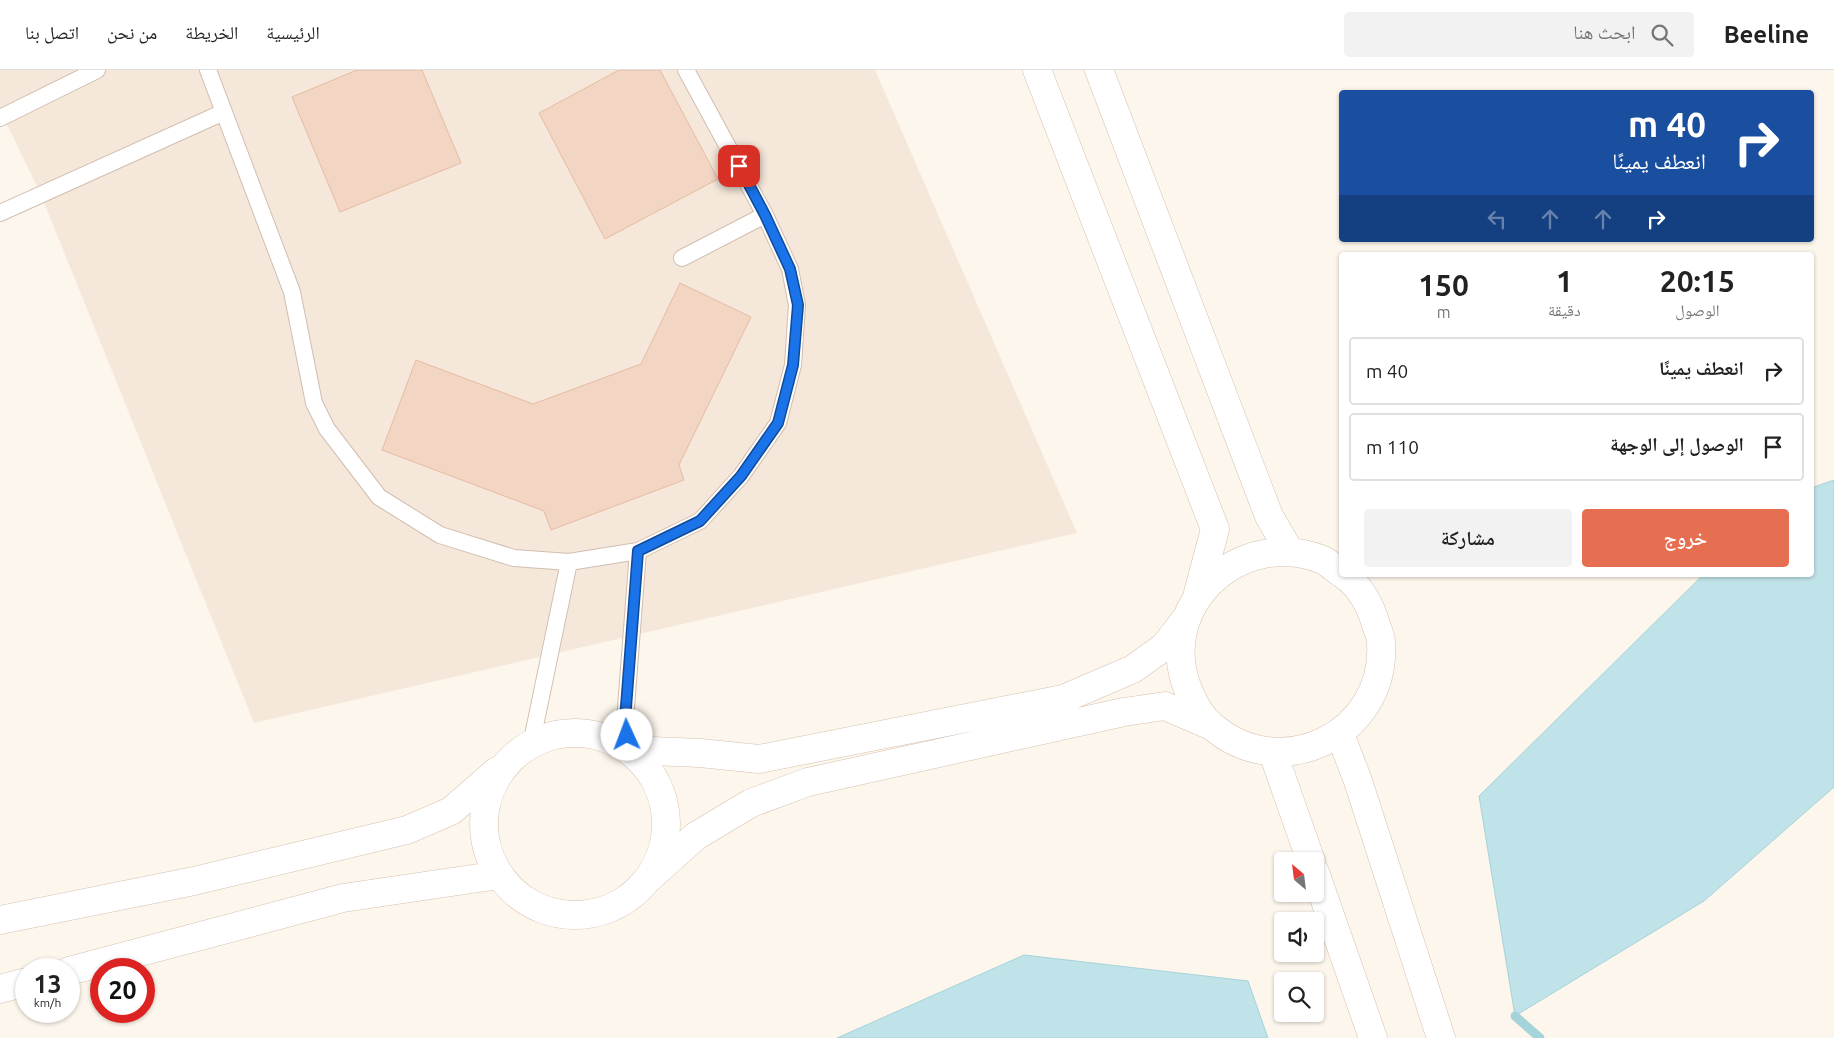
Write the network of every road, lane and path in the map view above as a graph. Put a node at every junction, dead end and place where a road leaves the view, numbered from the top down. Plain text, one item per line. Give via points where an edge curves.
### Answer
1 (97, 70) edge
2 (686, 70) edge
3 (1037, 70) edge
4 (1100, 70) edge
5 (211, 71) edge
6 (224, 112) junction
7 (0, 118) edge
8 (0, 213) edge
9 (765, 215) junction
10 (682, 258) dead end
11 (638, 551) junction
12 (1290, 552) junction
13 (569, 562) junction
14 (1339, 572) edge
15 (1347, 577) edge
16 (1198, 594) junction
17 (1185, 620) junction
18 (1211, 726) junction
19 (1340, 734) junction
20 (628, 750) junction
21 (522, 752) junction
22 (1273, 753) junction
23 (1308, 852) edge
24 (499, 875) junction
25 (647, 880) junction
26 (1324, 898) edge
27 (0, 920) edge
28 (80, 968) edge
29 (15, 985) edge
30 (0, 989) edge
31 (1373, 1038) edge
32 (1441, 1038) edge

1 - 7 lane
2 - 9 lane
3 - 16 street via 1215,529
4 - 12 street via 1269,516
5 - 6 lane
6 - 8 lane
6 - 13 lane via 292,292 314,403 327,429 379,497 440,535 514,558
9 - 10 lane
9 - 11 lane via 790,269 798,305 793,365 778,423 741,476 700,521
11 - 13 lane
11 - 20 lane via 625,720
12 - 14 street via 1323,560
12 - 16 street via 1255,555 1239,562 1223,570
13 - 21 lane
15 - 19 street via 1372,609 1381,642 1379,677 1364,709
16 - 17 street
17 - 18 street via 1180,648 1182,677 1193,703
17 - 20 street via 1165,646 1133,669 1064,698 759,759
18 - 22 street via 1240,744
18 - 25 street via 1165,706 1124,712 808,782 750,803 696,836
19 - 22 street via 1308,749
19 - 32 street
20 - 21 street via 603,738 576,734 553,736
20 - 25 street via 655,781 664,806 666,832 660,857
21 - 24 street via 496,779 486,802 484,828 488,853
21 - 27 street via 451,811 407,830 194,881
22 - 23 street
24 - 25 street via 518,896 544,910 572,915 600,912 618,904
24 - 28 street via 343,898
26 - 31 street
29 - 30 street

